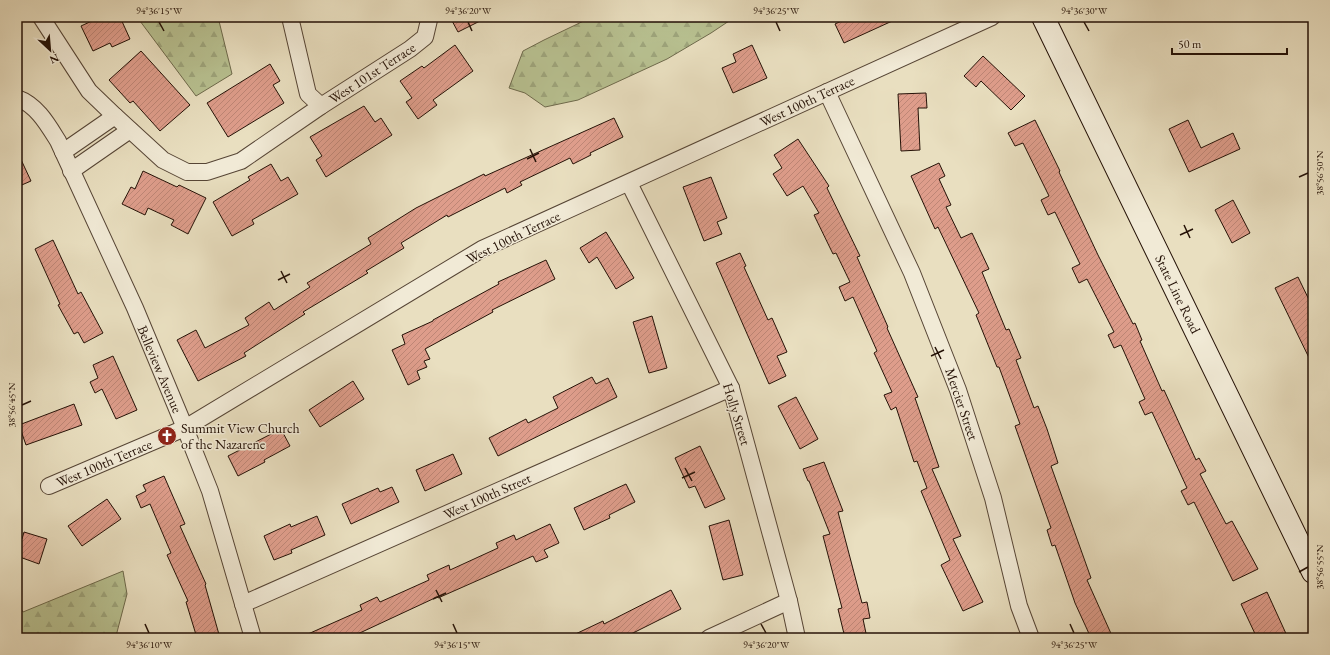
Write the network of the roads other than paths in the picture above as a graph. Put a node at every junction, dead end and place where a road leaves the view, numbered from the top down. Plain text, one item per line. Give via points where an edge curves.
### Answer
1 (41, 17) edge
2 (290, 17) edge
3 (428, 17) edge
4 (992, 17) edge
5 (1043, 17) edge
6 (827, 92) junction
7 (17, 98) edge
8 (321, 106) junction
9 (115, 116) junction
10 (130, 130) junction
11 (63, 152) junction
12 (71, 171) junction
13 (629, 183) junction
14 (731, 388) junction
15 (185, 428) junction
16 (49, 486) dead end
17 (1313, 572) edge
18 (789, 601) junction
19 (243, 604) junction
20 (253, 638) edge
21 (709, 638) edge
22 (797, 638) edge
23 (1031, 638) edge

1 - 9 street, West 101st Terrace via 89,91
2 - 8 street, West 101st Terrace via 308,94
3 - 8 street, West 101st Terrace via 425,37
4 - 6 street, West 100th Terrace
5 - 17 main road, State Line Road
6 - 13 street, West 100th Terrace
6 - 23 street, Mercier Street via 912,273 958,390 993,498 1019,606
7 - 11 street via 43,117
8 - 10 street, West 101st Terrace via 241,161 207,172 187,172 163,160
9 - 10 street, West 101st Terrace
9 - 11 street
10 - 12 street
11 - 12 street, Belleview Avenue
12 - 15 street, Belleview Avenue via 135,308
13 - 14 street, Holly Street
13 - 15 street, West 100th Terrace via 482,249
14 - 18 street, Holly Street
14 - 19 street, West 100th Street
15 - 16 street, West 100th Terrace
15 - 19 street, Belleview Avenue via 210,491
18 - 21 street
18 - 22 street, Holly Street
19 - 20 street, Belleview Avenue

